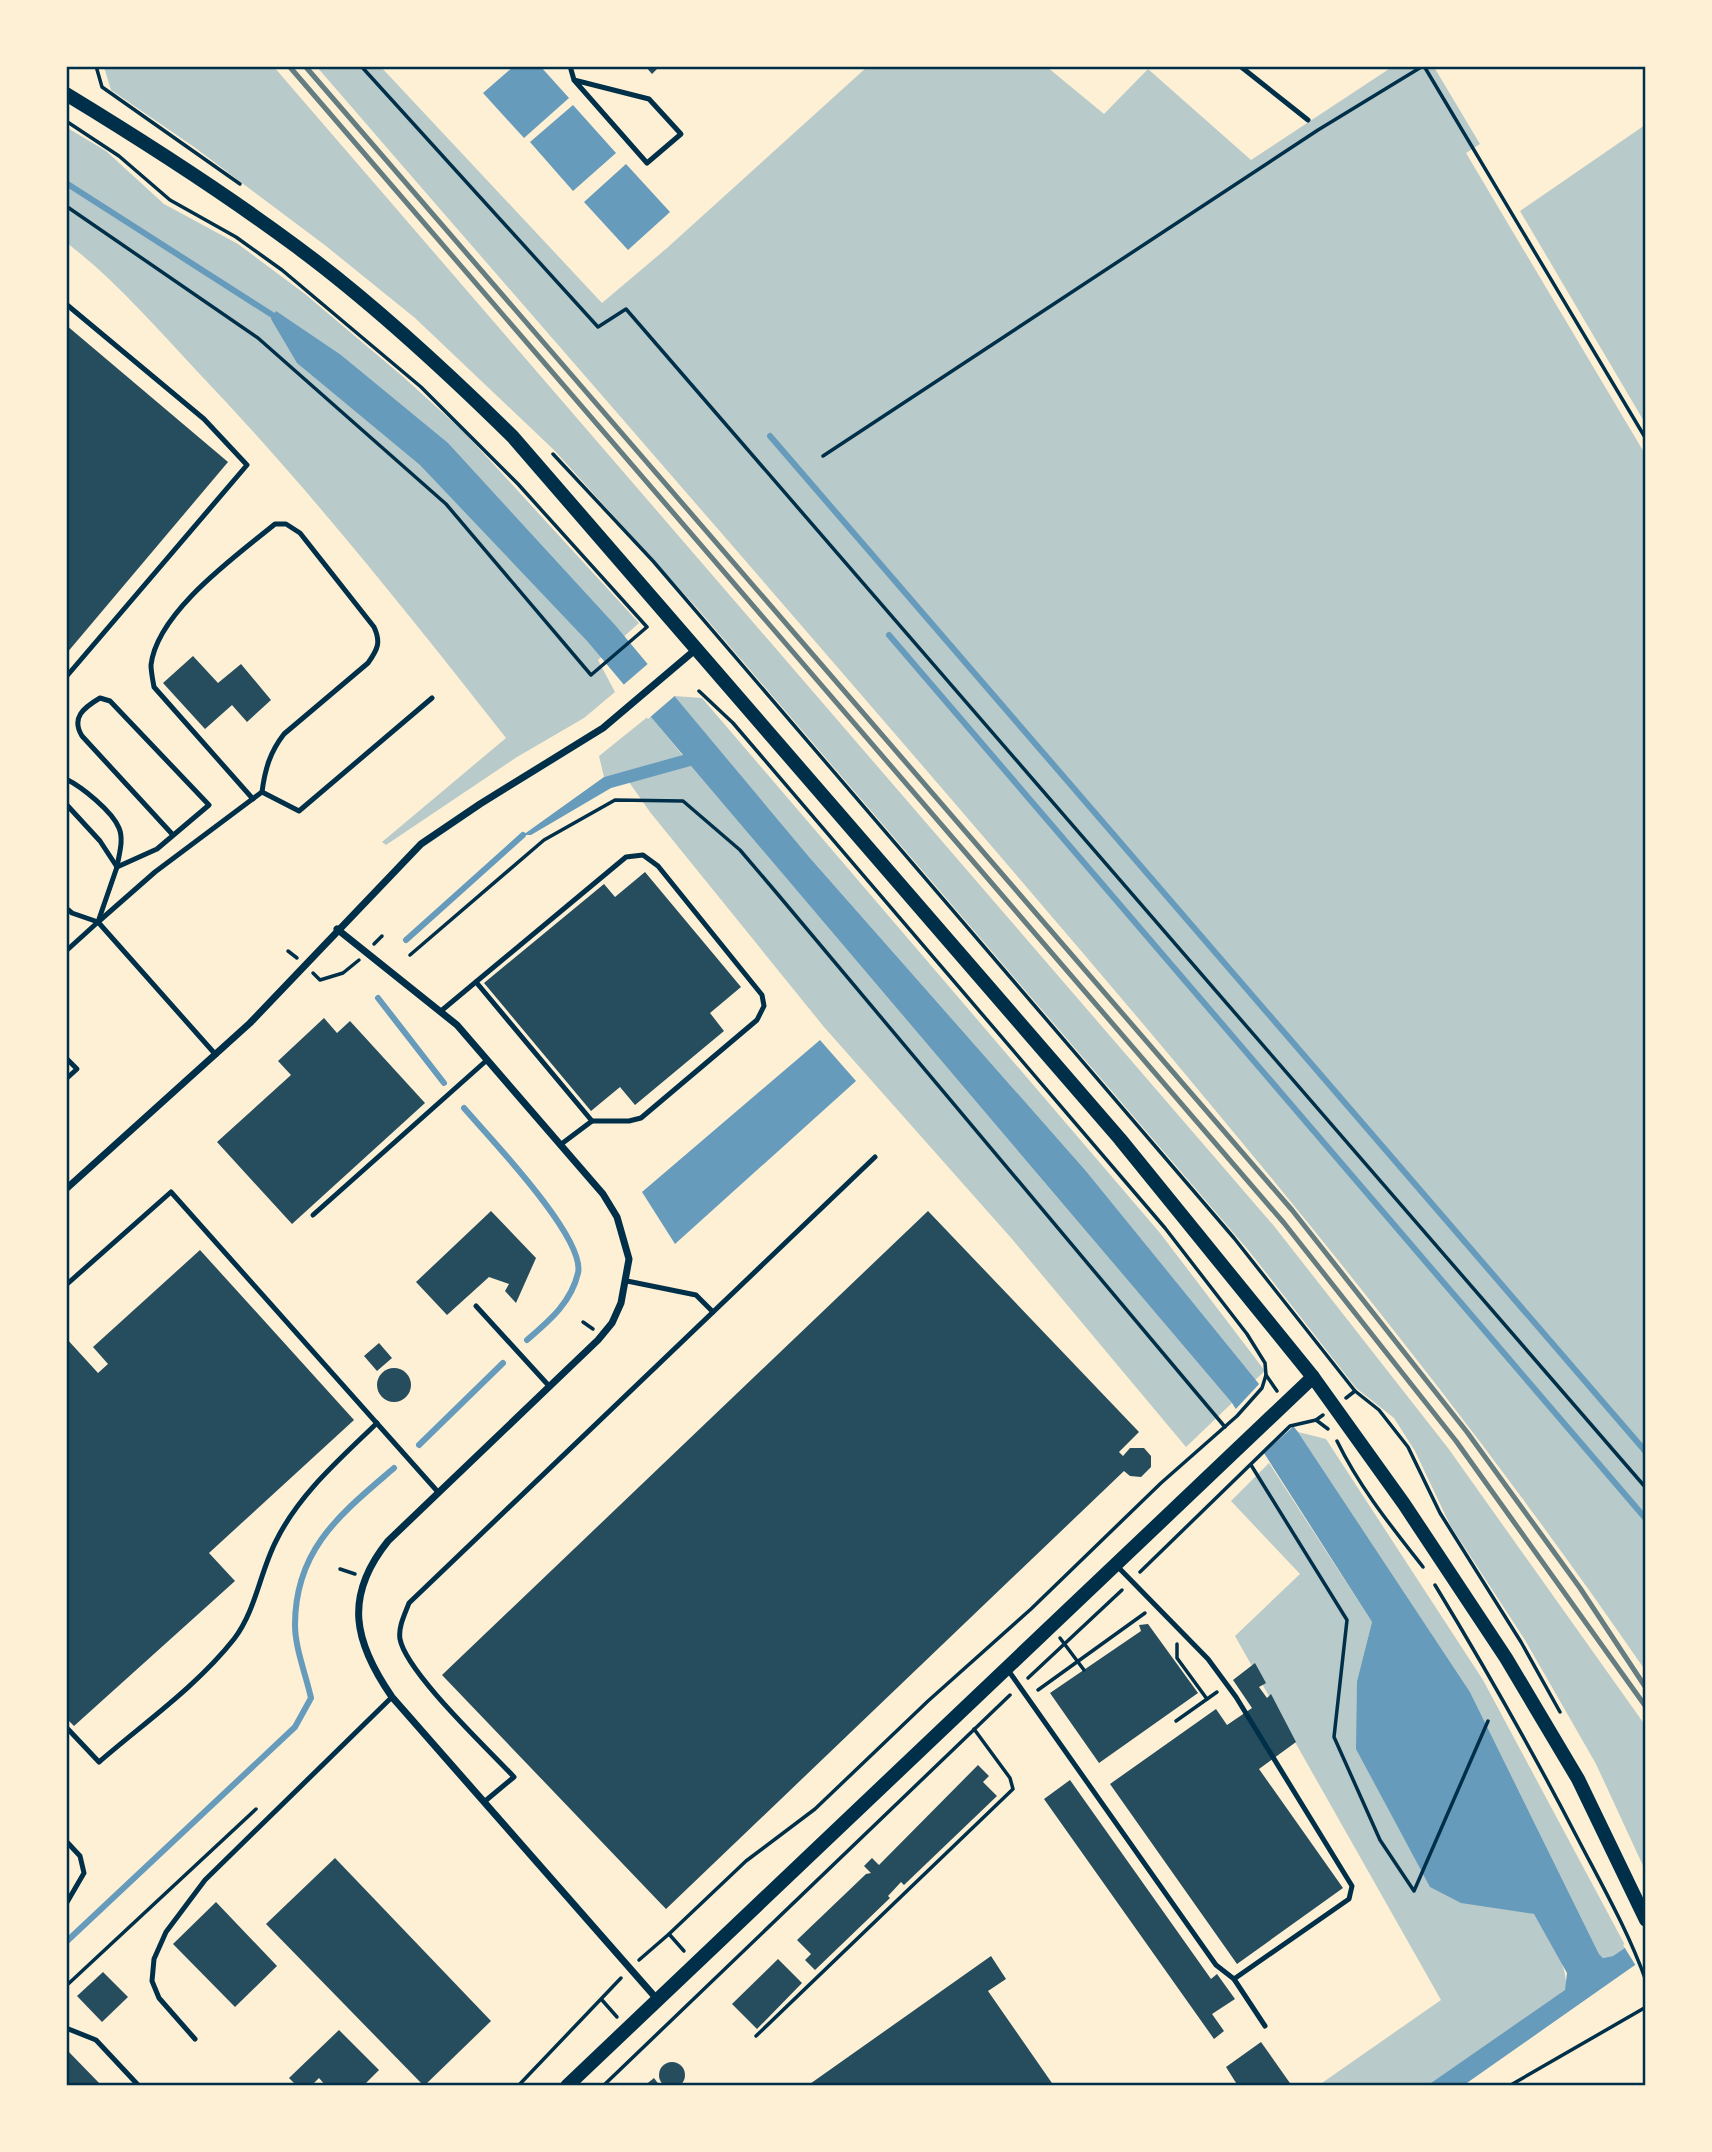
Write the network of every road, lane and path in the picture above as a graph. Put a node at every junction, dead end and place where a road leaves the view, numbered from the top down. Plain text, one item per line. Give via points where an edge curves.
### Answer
1 (96, 66) edge
2 (360, 66) edge
3 (570, 66) edge
4 (1240, 66) edge
5 (1424, 66) edge
6 (574, 80) junction
7 (102, 87) dead end
8 (66, 94) edge
9 (1308, 120) dead end
10 (66, 121) edge
11 (66, 206) edge
12 (66, 304) edge
13 (1646, 439) edge
14 (823, 456) dead end
15 (695, 650) junction
16 (66, 677) edge
17 (699, 691) dead end
18 (432, 698) dead end
19 (66, 779) edge
20 (262, 792) junction
21 (253, 799) junction
22 (66, 804) edge
23 (173, 835) junction
24 (117, 867) junction
25 (66, 908) edge
26 (98, 922) junction
27 (337, 929) junction
28 (382, 936) dead end
29 (376, 942) dead end
30 (66, 951) edge
31 (288, 951) dead end
32 (410, 955) dead end
33 (296, 958) dead end
34 (353, 966) dead end
35 (315, 975) dead end
36 (476, 982) junction
37 (441, 1010) junction
38 (216, 1055) junction
39 (66, 1058) edge
40 (488, 1060) junction
41 (66, 1079) edge
42 (592, 1121) junction
43 (560, 1145) junction
44 (875, 1157) dead end
45 (66, 1189) edge
46 (313, 1215) dead end
47 (627, 1281) junction
48 (66, 1285) edge
49 (476, 1306) dead end
50 (713, 1312) junction
51 (1313, 1377) junction
52 (550, 1387) junction
53 (1321, 1417) dead end
54 (1316, 1420) junction
55 (377, 1423) junction
56 (1225, 1427) junction
57 (1253, 1462) junction
58 (1646, 1488) edge
59 (438, 1492) junction
60 (1115, 1564) junction
61 (1426, 1570) dead end
62 (1432, 1580) dead end
63 (1132, 1581) junction
64 (1156, 1605) junction
65 (1049, 1626) junction
66 (1182, 1632) junction
67 (1065, 1644) junction
68 (1079, 1661) junction
69 (1006, 1667) junction
70 (1084, 1670) dead end
71 (1227, 1684) junction
72 (1019, 1686) junction
73 (392, 1697) junction
74 (1027, 1698) junction
75 (1207, 1699) junction
76 (960, 1711) junction
77 (1176, 1721) dead end
78 (1488, 1721) dead end
79 (66, 1727) edge
80 (974, 1729) junction
81 (266, 1800) dead end
82 (484, 1802) junction
83 (66, 1841) edge
84 (66, 1904) edge
85 (1646, 1920) edge
86 (669, 1934) junction
87 (677, 1942) dead end
88 (647, 1952) dead end
89 (1234, 1979) junction
90 (1646, 1982) edge
91 (66, 1986) edge
92 (611, 1987) dead end
93 (656, 1998) junction
94 (601, 2000) junction
95 (607, 2006) dead end
96 (1646, 2007) edge
97 (1265, 2026) dead end
98 (66, 2028) edge
99 (756, 2036) dead end
100 (195, 2039) dead end
101 (139, 2085) edge
102 (518, 2085) edge
103 (567, 2085) edge
104 (603, 2085) edge
105 (1509, 2085) edge

1 - 7 path
2 - 58 path via 598,327 626,309
3 - 6 lane
4 - 9 lane
5 - 13 path
5 - 14 path via 1318,130
6 - 6 lane via 648,163 681,134 649,99
8 - 15 main road via 173,160 298,247 430,357 513,437
10 - 11 path via 119,156 170,200 236,237 282,270 421,387 518,484 647,627 591,675 446,504 258,338
12 - 16 lane via 204,419 247,465
15 - 27 street via 593,735 421,844
15 - 51 main road via 1120,1139
17 - 56 path via 733,723 1165,1228 1247,1334 1265,1363 1265,1383
18 - 20 lane via 299,811
19 - 24 lane via 84,788 118,827
20 - 21 lane
20 - 21 lane via 266,765 279,740 368,663 379,639 300,533 286,524 275,524 185,602 161,639 151,665 154,687
21 - 26 lane via 155,872
22 - 24 lane
23 - 23 lane via 209,805 110,701 100,698 88,705 76,726 82,737
23 - 24 lane via 141,858
24 - 26 lane
25 - 26 lane
26 - 30 lane
26 - 38 lane
27 - 37 street
27 - 38 street
28 - 29 path
31 - 33 path
32 - 56 path via 544,840 579,820 615,800 683,801 740,850
34 - 35 path via 320,980
36 - 37 lane
36 - 42 lane
36 - 42 lane via 626,857 643,855 658,866 762,995 764,1006 757,1020 641,1118
37 - 40 street
38 - 45 street
39 - 41 lane via 77,1069
40 - 43 street
40 - 46 lane
42 - 43 lane
43 - 47 street via 617,1217 629,1259
44 - 50 lane
47 - 50 lane via 696,1295
47 - 52 street via 612,1323
48 - 55 lane via 171,1192
49 - 52 lane
50 - 82 lane via 409,1603 400,1640 412,1665 514,1777
51 - 60 main road
51 - 85 main road via 1506,1658 1578,1779
52 - 59 street
53 - 54 path
54 - 57 path via 1290,1426
54 - 61 path via 1333,1434 1379,1513
55 - 59 lane
55 - 79 lane via 292,1512 250,1609 235,1637 209,1667 99,1762
56 - 86 path via 816,1809 746,1861
57 - 63 path
57 - 78 path via 1347,1620 1334,1737 1380,1840 1414,1891
59 - 73 street via 374,1559 359,1595 365,1652
60 - 63 lane
60 - 65 main road
62 - 90 path via 1489,1674 1629,1940
63 - 64 lane
63 - 67 path
64 - 66 lane
64 - 68 path
65 - 67 path
65 - 69 main road
66 - 71 lane
66 - 75 path via 1177,1658
67 - 68 path
67 - 72 path
68 - 70 path
68 - 74 path
69 - 72 lane
69 - 76 main road
71 - 75 path
71 - 89 lane via 1352,1886 1349,1899
72 - 74 lane
72 - 80 path
73 - 82 street
73 - 100 lane via 205,1880 166,1932 154,1959 152,1981 159,1998
74 - 89 lane via 1216,1965
75 - 77 path
76 - 80 path
76 - 93 main road
80 - 99 path via 1013,1789
80 - 104 path
81 - 91 path
82 - 93 street
83 - 84 lane via 80,1856 85,1873
86 - 87 path
86 - 88 path
89 - 97 lane
92 - 94 path
93 - 103 main road
94 - 95 path
94 - 102 path
96 - 105 path
98 - 101 lane via 96,2040

